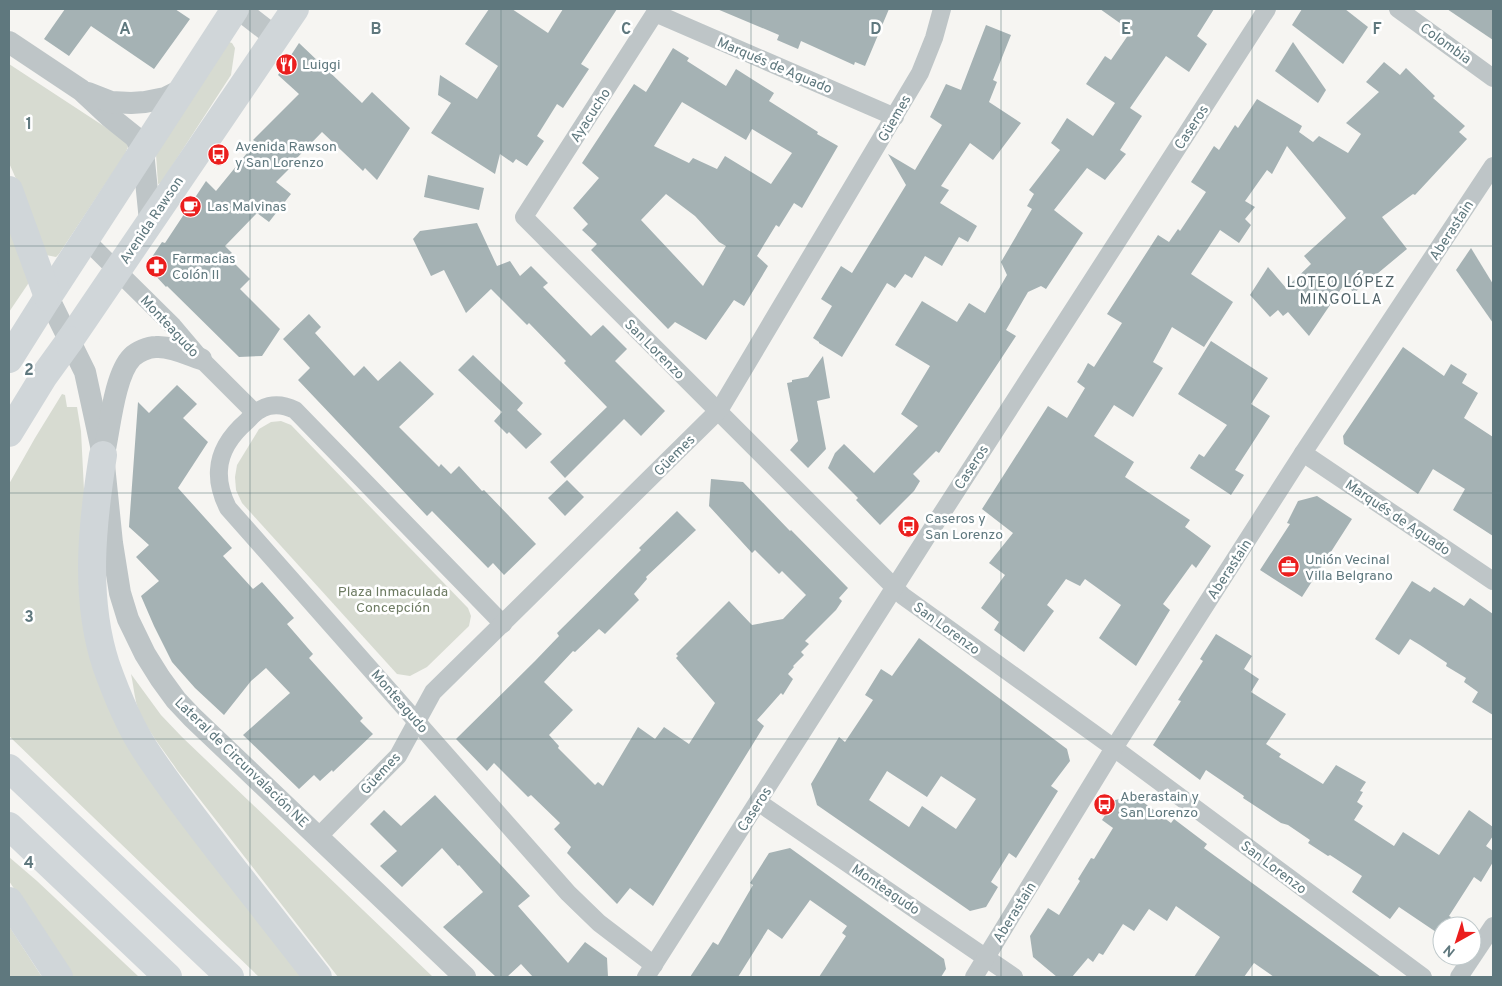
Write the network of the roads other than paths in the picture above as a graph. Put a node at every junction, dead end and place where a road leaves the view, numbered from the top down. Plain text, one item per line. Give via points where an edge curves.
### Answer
1 (237, 9) edge
2 (294, 9) edge
3 (942, 9) edge
4 (1267, 9) edge
5 (1398, 9) edge
6 (655, 13) joint
7 (275, 37) junction
8 (9, 42) edge
9 (1493, 78) edge
10 (183, 89) junction
11 (81, 90) junction
12 (895, 117) junction
13 (143, 151) junction
14 (1493, 166) edge
15 (9, 190) edge
16 (524, 218) joint
17 (150, 221) junction
18 (85, 239) junction
19 (117, 270) junction
20 (48, 297) junction
21 (70, 340) junction
22 (9, 358) edge
23 (200, 359) junction
24 (718, 412) junction
25 (255, 413) junction
26 (9, 433) edge
27 (1303, 454) junction
28 (103, 455) junction
29 (1493, 581) edge
30 (894, 587) junction
31 (503, 624) junction
32 (417, 721) junction
33 (1114, 748) junction
34 (9, 768) edge
35 (758, 802) junction
36 (9, 826) edge
37 (318, 837) junction
38 (9, 901) edge
39 (1493, 926) edge
40 (986, 957) junction
41 (650, 971) edge
42 (59, 977) edge
43 (168, 977) edge
44 (230, 977) edge
45 (318, 977) edge
46 (465, 977) edge
47 (974, 977) edge
48 (1014, 977) edge
49 (1423, 977) edge
50 (1459, 977) edge

1 - 7 street
1 - 10 main road
2 - 7 main road, Avenida Rawson
3 - 12 street, Güemes via 928,56
4 - 30 street, Caseros
5 - 9 street, Colombia
6 - 12 street, Marqués de Aguado
6 - 16 street, Ayacucho
7 - 17 main road, Avenida Rawson
8 - 11 street
10 - 11 street via 165,98 131,104 111,102
10 - 13 main road
11 - 13 street via 135,137
12 - 24 street, Güemes
13 - 17 street
13 - 18 main road
14 - 27 street, Aberastain
15 - 20 main road
16 - 24 street, San Lorenzo
17 - 19 main road, Avenida Rawson
18 - 19 street, Monteagudo
18 - 20 main road
19 - 21 main road, Avenida Rawson
19 - 23 street, Monteagudo
20 - 21 street, Lateral de Circunvalación NE
20 - 22 main road
21 - 26 main road, Avenida Rawson
21 - 28 street, Lateral de Circunvalación NE via 85,372
23 - 25 street, Monteagudo
23 - 28 street via 156,347 132,357 120,381
24 - 30 street, San Lorenzo
24 - 31 street, Güemes
25 - 31 street, Monteagudo via 276,405 295,410
25 - 32 street, Monteagudo via 237,430 222,455 219,484 228,508
27 - 29 street, Marqués de Aguado
27 - 33 street, Aberastain
28 - 37 street, Lateral de Circunvalación NE via 120,593 145,654 192,717
28 - 45 main road via 92,543 94,601 106,664 122,705 143,747 174,792
30 - 33 street, San Lorenzo
30 - 35 street, Caseros
31 - 32 street, Güemes via 433,692
32 - 37 street, Güemes via 398,756
32 - 41 street, Monteagudo via 579,904
33 - 40 street, Aberastain
33 - 49 street, San Lorenzo
34 - 44 main road
35 - 40 street, Monteagudo
35 - 41 street, Caseros
36 - 43 main road
37 - 46 street, Lateral de Circunvalación NE
38 - 42 main road
39 - 50 street
40 - 47 street, Aberastain
40 - 48 street, Monteagudo

